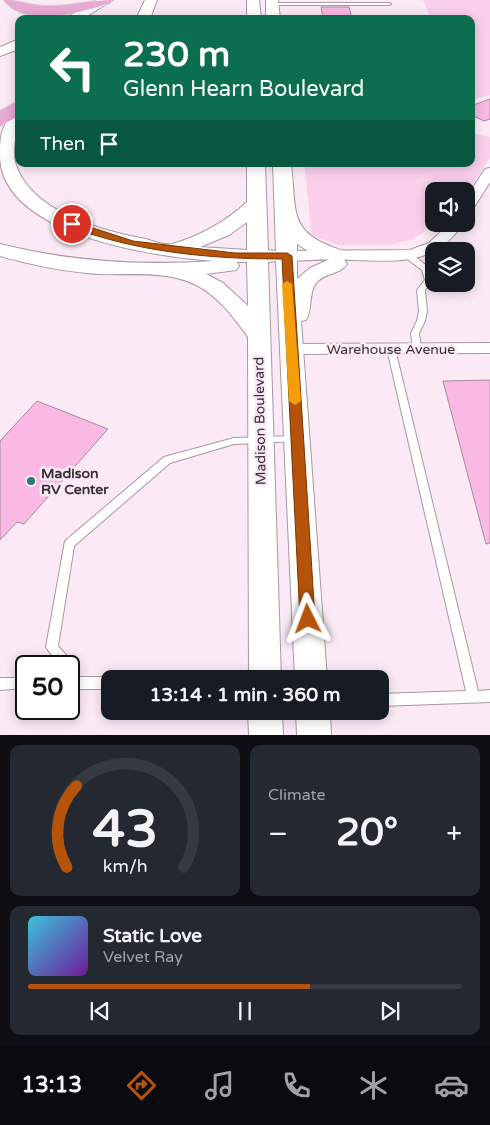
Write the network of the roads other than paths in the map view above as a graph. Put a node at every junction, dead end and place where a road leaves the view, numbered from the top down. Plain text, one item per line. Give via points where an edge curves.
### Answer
1 (10, 0) edge
2 (106, 0) edge
3 (151, 0) edge
4 (253, 0) edge
5 (272, 2) edge
6 (389, 4) dead end
7 (78, 15) edge
8 (145, 15) edge
9 (254, 15) edge
10 (273, 15) edge
11 (15, 45) edge
12 (0, 52) edge
13 (15, 110) edge
14 (0, 120) edge
15 (15, 124) edge
16 (256, 167) edge
17 (282, 167) edge
18 (490, 172) edge
19 (475, 195) edge
20 (256, 204) junction
21 (286, 218) junction
22 (451, 232) edge
23 (171, 249) junction
24 (0, 250) edge
25 (409, 256) junction
26 (286, 260) junction
27 (337, 260) junction
28 (257, 261) junction
29 (163, 271) junction
30 (259, 337) junction
31 (490, 348) edge
32 (292, 349) junction
33 (391, 349) junction
34 (417, 349) junction
35 (260, 439) junction
36 (297, 439) junction
37 (58, 655) edge
38 (264, 670) edge
39 (310, 670) edge
40 (15, 683) edge
41 (80, 683) edge
42 (101, 683) edge
43 (0, 684) edge
44 (490, 696) edge
45 (472, 697) junction
46 (389, 700) edge
47 (266, 720) edge
48 (313, 720) edge
49 (266, 735) edge
50 (314, 735) edge

1 - 2 highway via 29,8 61,10
2 - 7 main road
3 - 8 main road
4 - 9 main road
5 - 6 lane
5 - 10 main road
11 - 12 main road
13 - 14 highway
15 - 23 main road via 6,141 6,164 10,176 29,199 60,220 98,234 133,244
16 - 20 main road, Madison Boulevard
17 - 21 main road
18 - 19 street
20 - 23 main road via 221,233 202,242
20 - 28 main road, Madison Boulevard
21 - 26 main road
21 - 27 main road via 299,238
22 - 25 street via 432,248
23 - 28 main road
24 - 29 main road via 37,260 97,269
25 - 27 street via 383,258 376,262
25 - 34 lane via 425,270 429,280 421,290 423,310 415,333
26 - 27 street
26 - 28 main road
26 - 32 main road
27 - 32 main road via 308,278 303,286
28 - 29 main road
28 - 30 main road, Madison Boulevard
29 - 30 main road via 187,274 230,297
30 - 35 main road, Madison Boulevard
31 - 34 street, Warehouse Avenue
32 - 33 street, Warehouse Avenue
32 - 36 main road
33 - 34 street, Warehouse Avenue
33 - 45 lane
35 - 36 lane
35 - 37 lane via 234,441 167,460 69,544 52,648
35 - 38 main road, Madison Boulevard
36 - 39 main road
40 - 43 lane
41 - 42 lane
44 - 45 lane
45 - 46 lane
47 - 49 main road
48 - 50 main road

